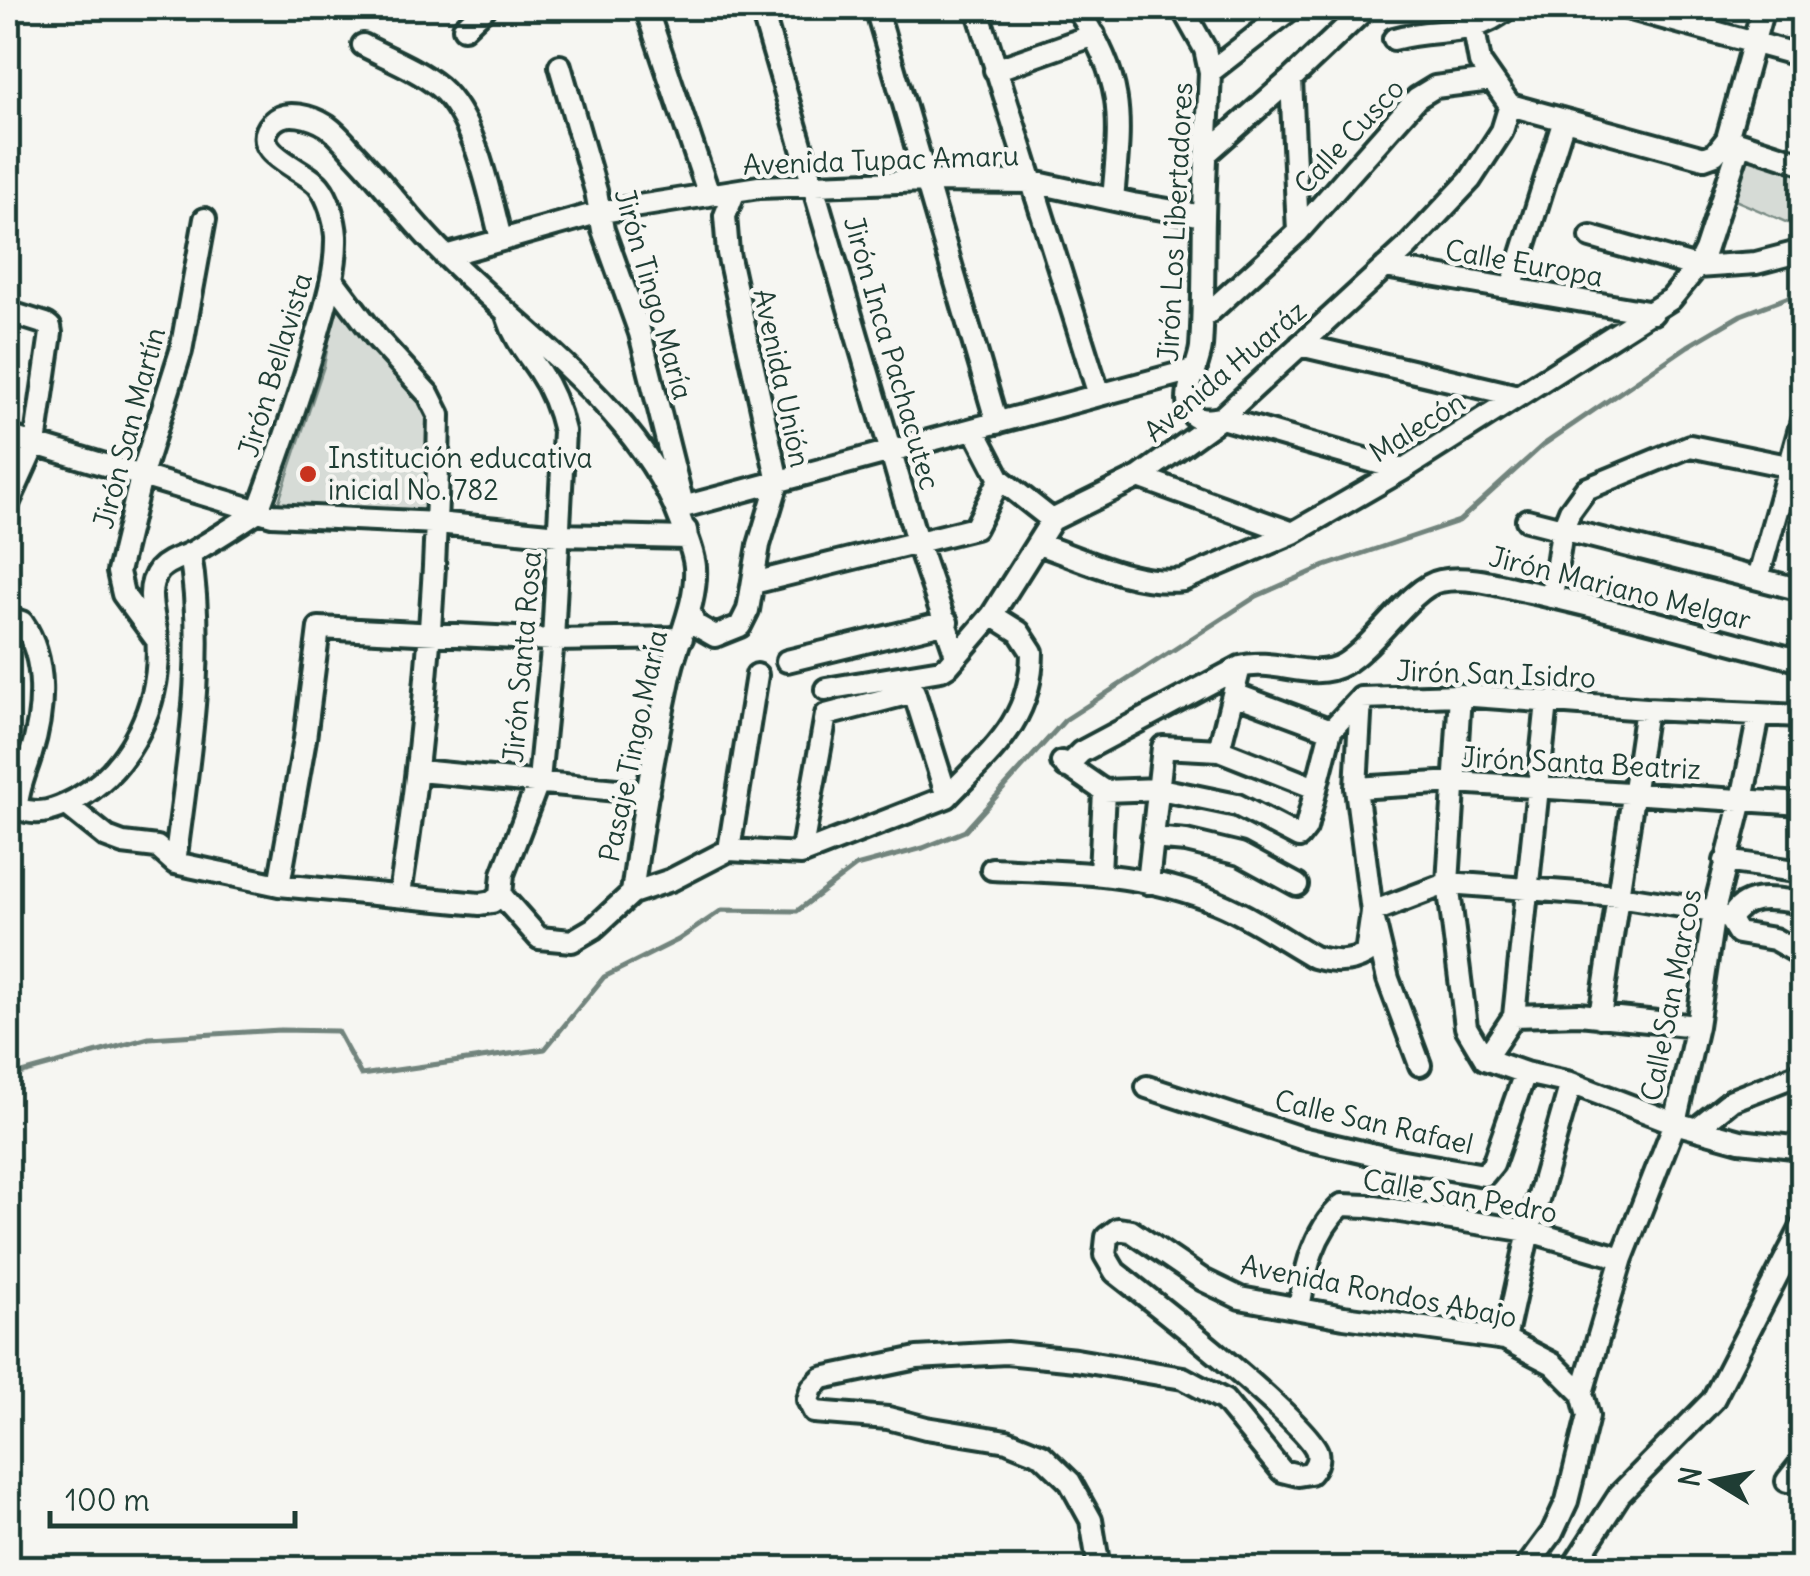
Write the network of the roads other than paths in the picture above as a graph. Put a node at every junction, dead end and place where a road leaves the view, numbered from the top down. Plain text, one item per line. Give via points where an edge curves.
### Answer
1 (485, 8) edge
2 (761, 8) edge
3 (876, 8) edge
4 (976, 8) edge
5 (1077, 8) edge
6 (1182, 8) edge
7 (1292, 8) edge
8 (1366, 8) edge
9 (1508, 8) edge
10 (1626, 8) edge
11 (1763, 8) edge
12 (652, 9) edge
13 (464, 28) dead end
14 (1474, 29) junction
15 (1094, 35) junction
16 (1394, 39) dead end
17 (1753, 42) junction
18 (363, 45) dead end
19 (1802, 56) edge
20 (560, 66) dead end
21 (995, 70) junction
22 (1210, 72) junction
23 (1292, 79) junction
24 (1490, 80) junction
25 (1510, 105) junction
26 (1564, 120) junction
27 (1734, 141) junction
28 (1207, 153) junction
29 (1802, 163) edge
30 (926, 181) junction
31 (1034, 182) junction
32 (815, 185) junction
33 (734, 193) junction
34 (709, 195) junction
35 (1113, 199) junction
36 (601, 212) junction
37 (1204, 216) junction
38 (205, 219) dead end
39 (1298, 232) junction
40 (1591, 237) dead end
41 (501, 239) junction
42 (1802, 252) edge
43 (445, 256) junction
44 (1697, 267) junction
45 (1385, 268) junction
46 (332, 279) junction
47 (1511, 289) junction
48 (8, 312) edge
49 (506, 313) junction
50 (1654, 313) junction
51 (1203, 318) junction
52 (1300, 346) junction
53 (1196, 369) junction
54 (1099, 396) junction
55 (1518, 396) junction
56 (1221, 418) junction
57 (1802, 421) edge
58 (997, 423) junction
59 (974, 429) junction
60 (8, 436) edge
61 (35, 444) junction
62 (892, 451) junction
63 (1795, 468) edge
64 (1402, 470) junction
65 (141, 477) junction
66 (1139, 477) junction
67 (1000, 479) junction
68 (778, 482) junction
69 (8, 504) edge
70 (683, 507) junction
71 (258, 511) junction
72 (1052, 520) junction
73 (1528, 520) dead end
74 (438, 523) junction
75 (1562, 531) junction
76 (1292, 533) junction
77 (559, 535) junction
78 (688, 538) junction
79 (917, 541) junction
80 (1038, 544) junction
81 (190, 553) junction
82 (1758, 578) junction
83 (753, 583) junction
84 (1802, 590) edge
85 (1552, 597) junction
86 (690, 611) junction
87 (992, 614) junction
88 (8, 618) edge
89 (947, 622) junction
90 (429, 634) junction
91 (682, 638) junction
92 (552, 640) junction
93 (157, 641) junction
94 (956, 655) junction
95 (787, 661) dead end
96 (1802, 661) edge
97 (1240, 668) junction
98 (757, 675) dead end
99 (826, 689) dead end
100 (1234, 694) junction
101 (1460, 695) junction
102 (1361, 698) junction
103 (1547, 702) junction
104 (1165, 707) junction
105 (1646, 709) junction
106 (1758, 715) junction
107 (1802, 716) edge
108 (1331, 730) junction
109 (1163, 747) junction
110 (1219, 750) junction
111 (420, 771) junction
112 (539, 780) junction
113 (1455, 782) junction
114 (1537, 785) junction
115 (1316, 788) junction
116 (1356, 788) junction
117 (1160, 789) junction
118 (1104, 792) junction
119 (1634, 792) junction
120 (648, 794) junction
121 (947, 797) junction
122 (1742, 800) junction
123 (1802, 804) edge
124 (66, 805) junction
125 (1152, 838) junction
126 (730, 850) junction
127 (801, 854) junction
128 (1724, 861) junction
129 (175, 863) junction
130 (992, 869) dead end
131 (1802, 872) edge
132 (1100, 873) junction
133 (1148, 882) junction
134 (1448, 883) junction
135 (280, 885) junction
136 (1297, 885) dead end
137 (1528, 888) junction
138 (400, 894) junction
139 (632, 894) junction
140 (502, 895) junction
141 (1618, 896) junction
142 (1802, 903) edge
143 (1372, 912) junction
144 (1722, 916) junction
145 (1802, 955) edge
146 (1514, 1016) junction
147 (1600, 1016) junction
148 (1698, 1026) junction
149 (1485, 1059) junction
150 (1420, 1065) dead end
151 (1526, 1073) junction
152 (1802, 1073) edge
153 (1571, 1082) junction
154 (1146, 1087) dead end
155 (1675, 1123) junction
156 (1696, 1129) junction
157 (1802, 1148) edge
158 (1802, 1227) edge
159 (1529, 1231) junction
160 (1622, 1258) junction
161 (1299, 1308) junction
162 (1505, 1339) junction
163 (1582, 1394) junction
164 (1802, 1462) edge
165 (1788, 1481) dead end
166 (1099, 1568) edge
167 (1526, 1568) edge
168 (1572, 1568) edge

1 - 13 street
2 - 32 street, Jirón Inca Pachacutec
3 - 30 street
4 - 21 street
5 - 15 street
6 - 22 street, Jirón Los Libertadores
7 - 22 street
8 - 23 street
9 - 14 street
10 - 17 street
11 - 17 street, Malecón
12 - 34 street
14 - 16 street
14 - 24 street
15 - 21 street
15 - 35 street via 1119,110
17 - 19 street
17 - 27 street, Malecón
18 - 41 street via 442,89 465,122
20 - 36 street, Jirón Tingo María
21 - 31 street
22 - 28 street, Jirón Los Libertadores
23 - 28 street
23 - 39 street
24 - 25 street
24 - 39 street, Calle Cusco via 1435,87 1417,98
25 - 26 street
25 - 45 street, Avenida Huaráz via 1502,131 1470,180
26 - 27 street via 1704,158
26 - 47 street
27 - 29 street
27 - 44 street, Malecón via 1720,210
28 - 37 street, Jirón Los Libertadores
30 - 31 street, Avenida Tupac Amaru
30 - 32 street, Avenida Tupac Amaru
30 - 58 street
31 - 35 street, Avenida Tupac Amaru
31 - 54 street
32 - 33 street, Avenida Tupac Amaru
32 - 62 street, Jirón Inca Pachacutec
33 - 34 street, Avenida Tupac Amaru
33 - 68 street, Avenida Unión via 724,216 728,253
34 - 36 street, Avenida Tupac Amaru
35 - 37 street, Avenida Tupac Amaru
36 - 41 street, Avenida Tupac Amaru
36 - 70 street, Jirón Tingo María via 640,333
37 - 51 street, Jirón Los Libertadores
38 - 65 street, Jirón San Martín via 181,351
39 - 51 street, Calle Cusco
40 - 44 street
41 - 43 street, Avenida Tupac Amaru
42 - 44 street
43 - 46 street, Jirón Bellavista via 330,128 311,117 286,115 272,122 268,147 321,188 336,234
43 - 49 street, Jirón Bellavista
44 - 50 street, Malecón
45 - 47 street, Calle Europa
45 - 52 street, Avenida Huaráz
46 - 71 street, Jirón Bellavista
46 - 74 street via 438,415
47 - 50 street, Calle Europa
48 - 61 street via 50,327
49 - 77 street, Jirón Santa Rosa via 516,342 557,403 564,431
49 - 78 street, Jirón Bellavista via 541,340 625,430 670,491
50 - 55 street, Malecón
51 - 53 street, Jirón Los Libertadores
52 - 55 street
52 - 56 street, Avenida Huaráz
53 - 54 street
53 - 56 street, Jirón Los Libertadores via 1189,408 1204,420
54 - 58 street
55 - 64 street, Malecón
56 - 64 street
56 - 66 street, Avenida Huaráz
57 - 63 street
58 - 59 street
59 - 62 street
59 - 67 street
60 - 61 street
61 - 65 street
61 - 69 street
62 - 68 street
62 - 79 street, Jirón Inca Pachacutec
63 - 75 street via 1690,446 1586,490
63 - 82 street
64 - 76 street, Malecón
65 - 71 street
65 - 93 street, Jirón San Martín via 118,572 123,594
66 - 72 street, Avenida Huaráz
66 - 76 street
67 - 72 street
67 - 79 street via 975,528
68 - 70 street
68 - 83 street, Avenida Unión
70 - 78 street, Jirón Tingo María
71 - 74 street
71 - 81 street
72 - 80 street
73 - 75 street
74 - 77 street
74 - 90 street
75 - 82 street
75 - 85 street
76 - 80 street, Malecón via 1171,582 1145,580
77 - 78 street
77 - 92 street, Jirón Santa Rosa
78 - 86 street, Jirón Bellavista via 695,567
79 - 83 street
79 - 89 street, Jirón Inca Pachacutec
80 - 87 street
81 - 93 street via 160,568 150,587
81 - 129 street via 196,698
82 - 84 street
83 - 86 street, Avenida Unión via 740,626 728,632 703,632
85 - 96 street, Jirón Mariano Melgar
85 - 97 street, Jirón Mariano Melgar via 1469,579 1440,580 1344,665 1324,671 1256,663
86 - 91 street, Pasaje Tingo María
87 - 94 street
87 - 121 street via 1019,632 1032,652 1021,712
88 - 124 street via 30,634 40,674 40,724 17,808 56,811
89 - 94 street, Jirón Inca Pachacutec
89 - 95 street
90 - 92 street
90 - 111 street
90 - 135 street via 319,628
91 - 92 street
91 - 120 street, Pasaje Tingo María
92 - 112 street, Jirón Santa Rosa
93 - 124 street via 148,718 124,756
94 - 99 street via 941,670
97 - 100 street
97 - 104 street, Jirón Mariano Melgar
98 - 126 street
100 - 108 street
100 - 110 street
101 - 102 street, Jirón San Isidro
101 - 103 street, Jirón San Isidro
101 - 113 street
102 - 108 street, Jirón San Isidro
102 - 116 street
103 - 105 street, Jirón San Isidro
103 - 114 street
104 - 109 street
104 - 118 street, Jirón Mariano Melgar via 1064,765
105 - 106 street, Jirón San Isidro
105 - 119 street
106 - 107 street, Jirón San Isidro
106 - 122 street, Calle San Marcos
108 - 115 street, Jirón San Isidro
109 - 110 street
109 - 117 street
110 - 115 street
111 - 112 street
111 - 138 street
112 - 120 street
112 - 140 street, Jirón Santa Rosa via 502,874
113 - 114 street, Jirón Santa Beatriz
113 - 116 street, Jirón Santa Beatriz
113 - 134 street
114 - 119 street, Jirón Santa Beatriz
114 - 137 street
115 - 117 street, Jirón San Isidro via 1298,837 1237,805
116 - 143 street
117 - 118 street, Jirón San Isidro
117 - 125 street
118 - 132 street
119 - 122 street, Jirón Santa Beatriz
119 - 141 street
120 - 139 street, Pasaje Tingo María
121 - 127 street
121 - 127 street via 914,692 826,715
122 - 123 street, Jirón Santa Beatriz
122 - 128 street, Calle San Marcos
124 - 129 street via 107,837 157,848
125 - 133 street
125 - 136 street via 1240,854
126 - 127 street
126 - 139 street
128 - 131 street
128 - 144 street, Calle San Marcos
129 - 135 street
130 - 132 street
132 - 133 street
133 - 143 street via 1208,898 1332,962 1366,954
134 - 137 street
134 - 143 street
134 - 149 street via 1466,1028
135 - 138 street
137 - 141 street
137 - 146 street
138 - 140 street via 480,904
139 - 140 street via 572,941 539,938
141 - 144 street
141 - 147 street
142 - 144 street via 1757,898
143 - 150 street
144 - 145 street via 1738,933 1774,939
144 - 148 street, Calle San Marcos
146 - 147 street
146 - 149 street
147 - 148 street
148 - 155 street, Calle San Marcos
149 - 151 street
151 - 153 street
151 - 154 street, Calle San Rafael via 1494,1164 1484,1175 1301,1138
152 - 156 street via 1732,1100
153 - 155 street
153 - 159 street
155 - 156 street
155 - 160 street, Calle San Marcos
156 - 157 street
158 - 168 street via 1713,1400 1620,1494
159 - 160 street, Calle San Pedro
159 - 161 street, Calle San Pedro via 1342,1205 1308,1254
159 - 162 street
160 - 163 street, Calle San Marcos
161 - 162 street, Avenida Rondos Abajo
161 - 166 street, Avenida Rondos Abajo via 1240,1298 1132,1231 1118,1229 1107,1237 1104,1254 1115,1272 1262,1392 1312,1442 1317,1464 1298,1475 1282,1470 1224,1400 1183,1378 1006,1353 918,1358 822,1378 812,1388 814,1412 1007,1440 1042,1455 1070,1482 1091,1520
162 - 163 street, Avenida Rondos Abajo via 1553,1364
163 - 167 street via 1588,1416 1567,1501
164 - 165 street

